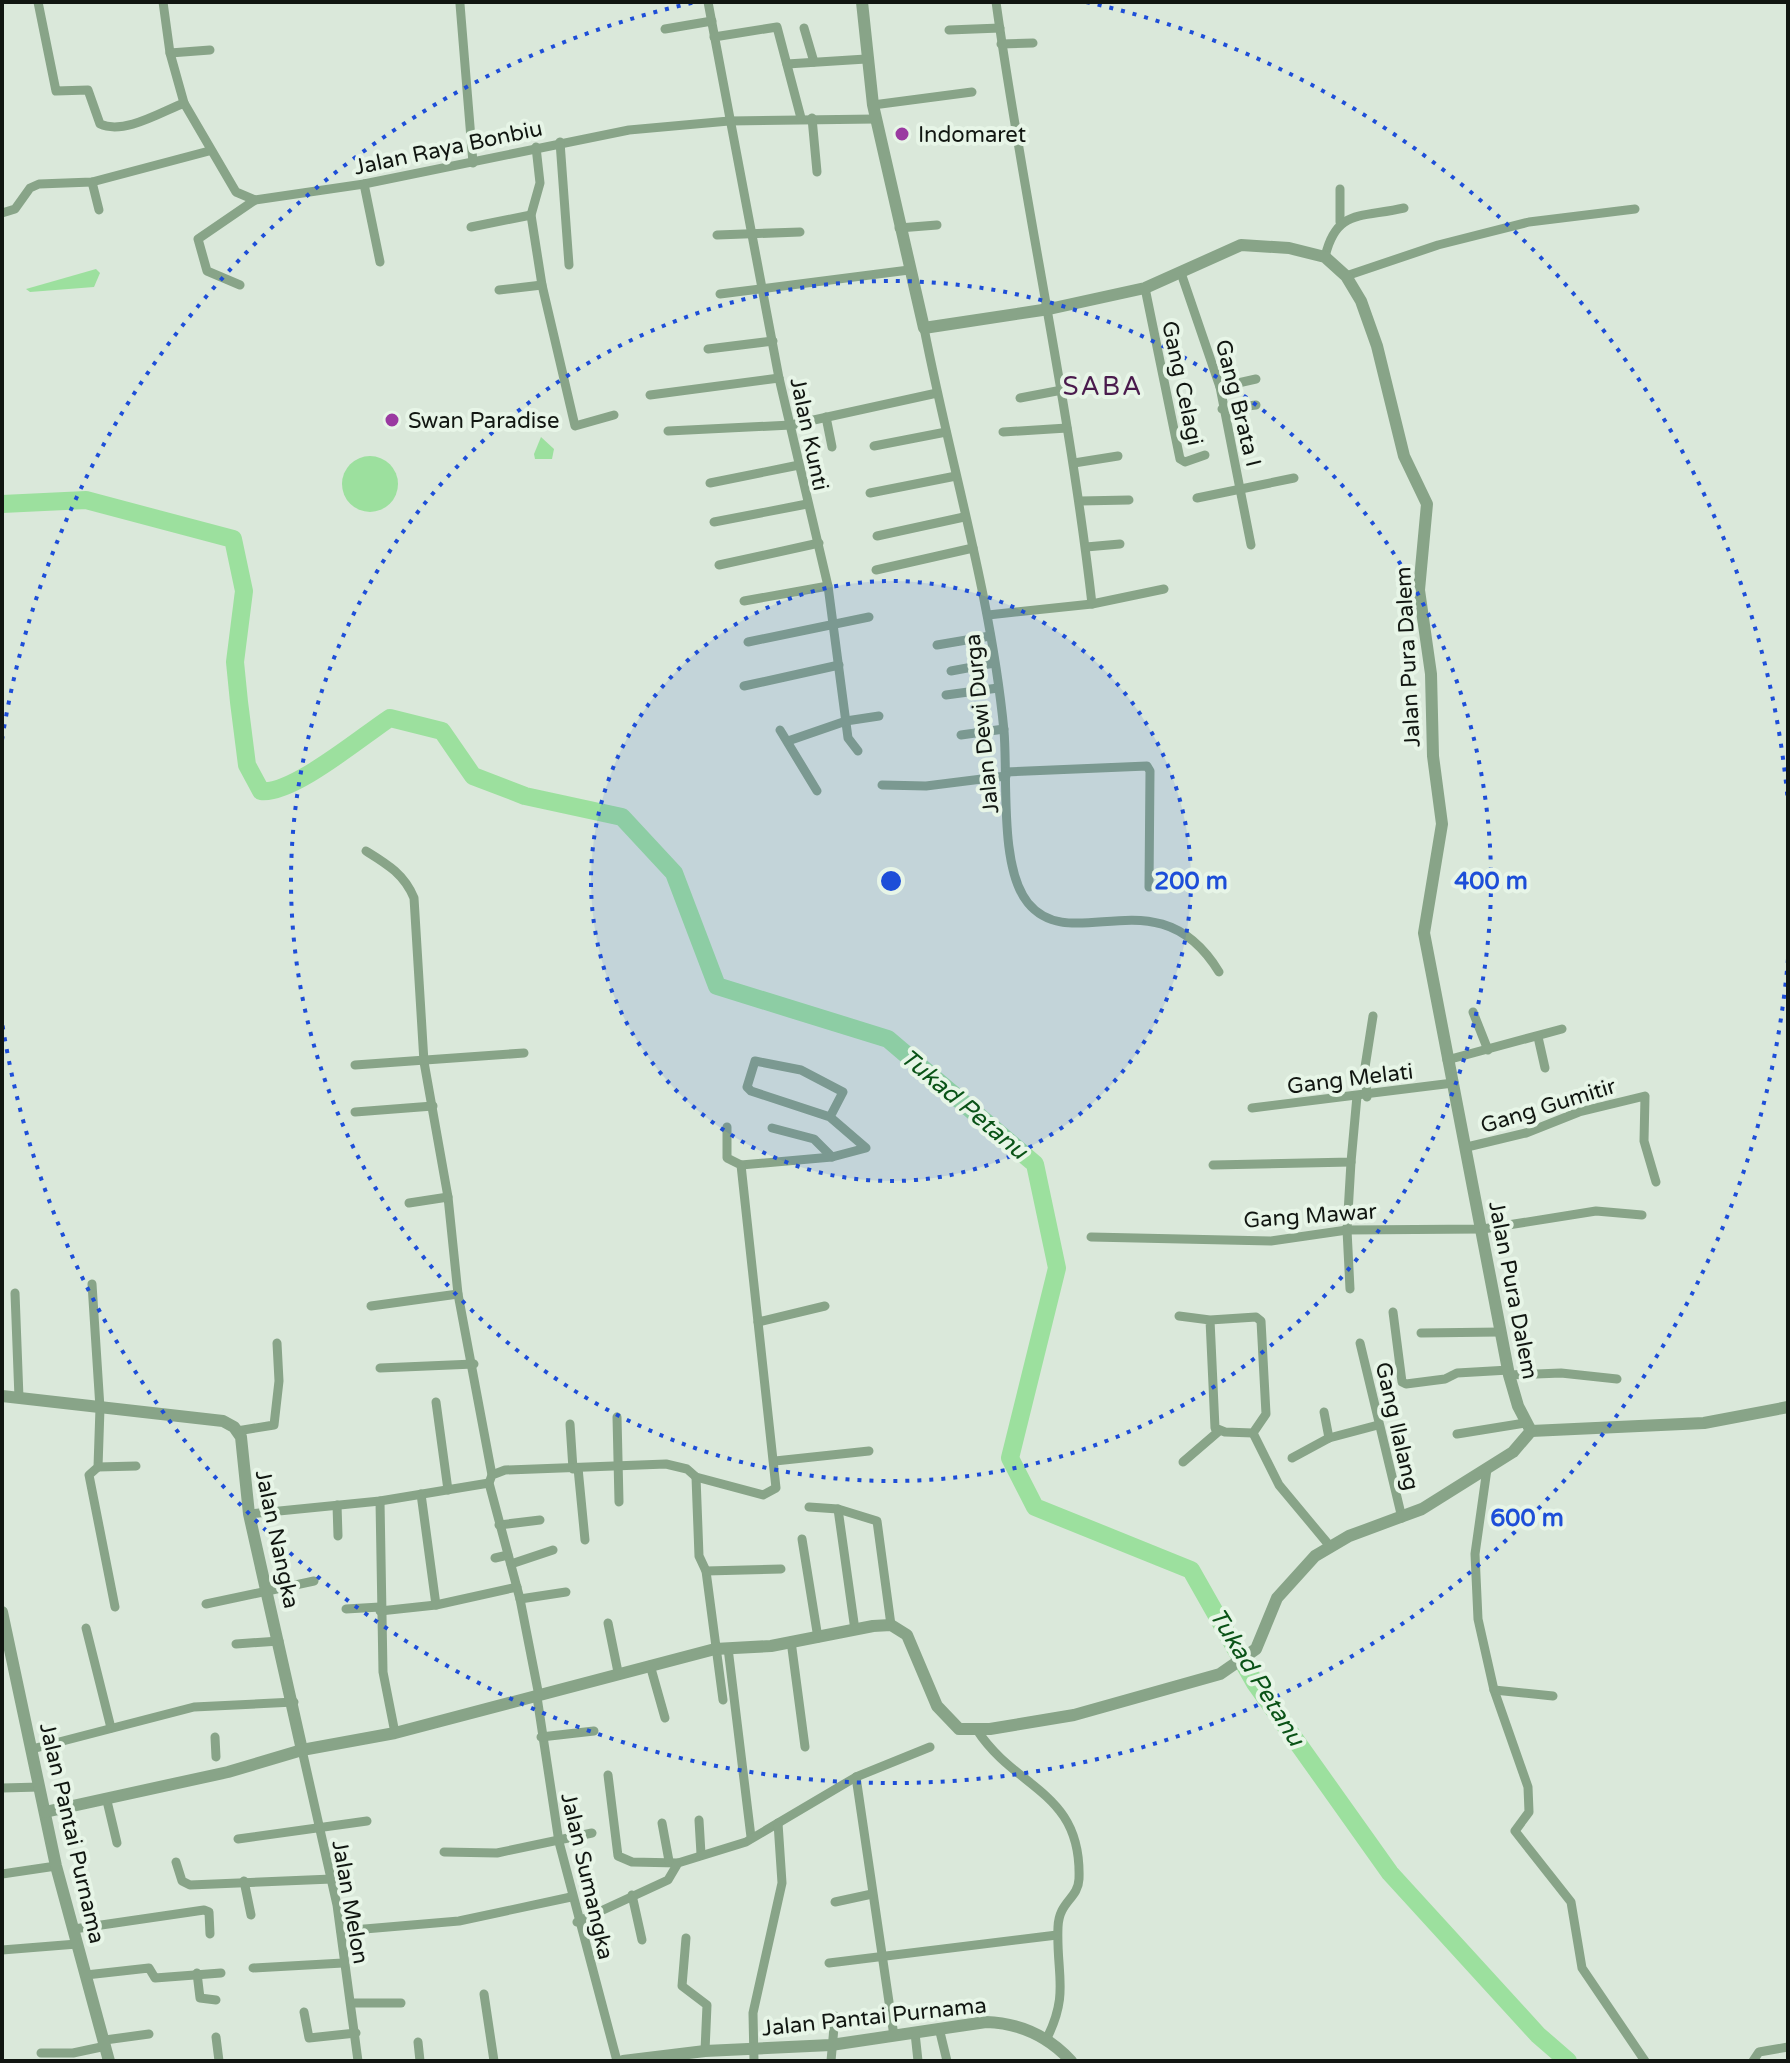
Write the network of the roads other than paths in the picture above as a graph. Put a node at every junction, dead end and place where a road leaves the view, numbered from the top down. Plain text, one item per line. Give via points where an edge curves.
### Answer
1 (38, 2) edge
2 (163, 2) edge
3 (708, 2) edge
4 (862, 2) edge
5 (996, 2) edge
6 (460, 4) dead end
7 (712, 21) junction
8 (804, 28) dead end
9 (1000, 28) junction
10 (665, 29) dead end
11 (949, 30) dead end
12 (714, 37) junction
13 (1033, 43) dead end
14 (1001, 44) junction
15 (210, 50) dead end
16 (170, 53) junction
17 (866, 59) junction
18 (814, 62) junction
19 (787, 64) junction
20 (972, 92) dead end
21 (184, 103) junction
22 (874, 112) junction
23 (801, 118) junction
24 (812, 118) junction
25 (729, 121) junction
26 (560, 142) junction
27 (536, 147) junction
28 (209, 151) junction
29 (473, 163) junction
30 (817, 172) dead end
31 (92, 182) junction
32 (364, 184) junction
33 (1340, 189) dead end
34 (255, 200) junction
35 (1404, 208) dead end
36 (1635, 209) dead end
37 (99, 210) dead end
38 (2, 213) edge
39 (531, 215) junction
40 (1340, 222) junction
41 (937, 225) dead end
42 (471, 227) dead end
43 (899, 228) junction
44 (800, 232) dead end
45 (752, 234) junction
46 (717, 235) dead end
47 (1325, 257) junction
48 (380, 262) dead end
49 (569, 265) dead end
50 (909, 270) junction
51 (1181, 273) junction
52 (1346, 276) junction
53 (240, 285) dead end
54 (542, 285) junction
55 (1145, 288) junction
56 (762, 289) junction
57 (499, 290) dead end
58 (720, 294) dead end
59 (1049, 309) junction
60 (924, 328) junction
61 (773, 341) junction
62 (708, 349) dead end
63 (779, 378) junction
64 (1256, 379) dead end
65 (1220, 387) junction
66 (1062, 390) junction
67 (937, 393) junction
68 (650, 395) dead end
69 (1020, 398) dead end
70 (1256, 405) dead end
71 (1222, 409) junction
72 (614, 415) dead end
73 (826, 417) junction
74 (791, 425) junction
75 (1067, 428) junction
76 (668, 431) dead end
77 (946, 432) junction
78 (1003, 432) dead end
79 (874, 446) dead end
80 (832, 447) dead end
81 (1205, 455) dead end
82 (1118, 456) dead end
83 (1074, 463) junction
84 (799, 465) junction
85 (956, 476) junction
86 (1294, 478) dead end
87 (710, 483) dead end
88 (1242, 488) junction
89 (870, 493) dead end
90 (1197, 498) dead end
91 (1129, 500) dead end
92 (1080, 501) junction
93 (807, 504) junction
94 (964, 517) junction
95 (714, 522) dead end
96 (877, 536) dead end
97 (819, 543) junction
98 (1120, 544) dead end
99 (1251, 545) dead end
100 (1086, 547) junction
101 (973, 548) junction
102 (719, 565) dead end
103 (876, 570) dead end
104 (828, 586) junction
105 (1164, 589) dead end
106 (744, 601) dead end
107 (1092, 604) junction
108 (988, 615) junction
109 (869, 617) dead end
110 (834, 622) junction
111 (990, 636) junction
112 (748, 642) dead end
113 (937, 645) dead end
114 (994, 663) junction
115 (839, 665) junction
116 (951, 671) dead end
117 (744, 686) dead end
118 (998, 688) junction
119 (946, 695) dead end
120 (879, 716) dead end
121 (846, 721) junction
122 (1004, 729) junction
123 (780, 730) dead end
124 (961, 735) dead end
125 (788, 741) junction
126 (858, 751) dead end
127 (1006, 774) junction
128 (882, 785) dead end
129 (817, 791) dead end
130 (366, 851) dead end
131 (1149, 887) dead end
132 (1219, 972) dead end
133 (1473, 1012) dead end
134 (1373, 1016) dead end
135 (1562, 1029) dead end
136 (1538, 1037) junction
137 (1488, 1050) junction
138 (524, 1053) dead end
139 (1447, 1060) junction
140 (424, 1062) junction
141 (355, 1065) dead end
142 (1545, 1068) dead end
143 (1453, 1083) junction
144 (1362, 1096) junction
145 (433, 1106) junction
146 (1252, 1108) dead end
147 (355, 1112) dead end
148 (830, 1117) junction
149 (727, 1127) dead end
150 (772, 1128) dead end
151 (1467, 1147) junction
152 (832, 1157) junction
153 (1351, 1162) junction
154 (741, 1165) junction
155 (1213, 1165) dead end
156 (1656, 1182) dead end
157 (448, 1197) junction
158 (409, 1203) dead end
159 (1642, 1215) dead end
160 (1483, 1229) junction
161 (1347, 1230) junction
162 (1091, 1237) dead end
163 (92, 1284) dead end
164 (1350, 1289) dead end
165 (15, 1293) dead end
166 (458, 1294) junction
167 (371, 1306) dead end
168 (825, 1306) dead end
169 (1393, 1312) dead end
170 (1179, 1316) dead end
171 (1210, 1320) junction
172 (758, 1322) junction
173 (1500, 1332) junction
174 (1421, 1333) dead end
175 (277, 1343) dead end
176 (1360, 1343) dead end
177 (474, 1364) junction
178 (380, 1368) dead end
179 (1509, 1373) junction
180 (1617, 1379) dead end
181 (2, 1396) edge
182 (19, 1398) junction
183 (436, 1402) dead end
184 (1788, 1407) edge
185 (100, 1408) junction
186 (1324, 1412) dead end
187 (617, 1417) dead end
188 (570, 1424) dead end
189 (1378, 1425) junction
190 (1528, 1427) junction
191 (237, 1431) junction
192 (1219, 1431) junction
193 (1253, 1433) junction
194 (1457, 1434) dead end
195 (1329, 1438) junction
196 (869, 1451) dead end
197 (1292, 1458) dead end
198 (775, 1461) junction
199 (1183, 1462) dead end
200 (619, 1464) junction
201 (136, 1466) dead end
202 (98, 1467) junction
203 (576, 1468) junction
204 (1487, 1469) junction
205 (696, 1477) junction
206 (490, 1479) junction
207 (448, 1490) junction
208 (421, 1494) junction
209 (380, 1501) junction
210 (619, 1502) dead end
211 (337, 1505) junction
212 (809, 1507) dead end
213 (838, 1509) junction
214 (249, 1514) junction
215 (1402, 1518) junction
216 (540, 1520) dead end
217 (499, 1525) junction
218 (338, 1536) dead end
219 (802, 1539) dead end
220 (585, 1540) dead end
221 (1329, 1545) junction
222 (553, 1550) dead end
223 (495, 1558) dead end
224 (510, 1560) junction
225 (781, 1569) dead end
226 (706, 1571) junction
227 (314, 1581) dead end
228 (517, 1587) junction
229 (566, 1592) dead end
230 (269, 1593) junction
231 (520, 1599) junction
232 (206, 1604) dead end
233 (436, 1605) junction
234 (115, 1607) dead end
235 (346, 1609) dead end
236 (380, 1609) junction
237 (2, 1612) edge
238 (608, 1623) dead end
239 (891, 1625) junction
240 (86, 1628) dead end
241 (855, 1630) junction
242 (818, 1638) junction
243 (279, 1641) junction
244 (791, 1641) junction
245 (236, 1644) dead end
246 (722, 1649) junction
247 (650, 1665) junction
248 (618, 1672) junction
249 (1494, 1690) junction
250 (538, 1696) junction
251 (1553, 1696) dead end
252 (723, 1700) dead end
253 (294, 1702) junction
254 (665, 1718) dead end
255 (111, 1728) junction
256 (977, 1730) junction
257 (594, 1731) dead end
258 (395, 1733) junction
259 (215, 1737) dead end
260 (541, 1737) junction
261 (805, 1747) dead end
262 (930, 1747) dead end
263 (32, 1749) junction
264 (302, 1750) junction
265 (216, 1757) dead end
266 (608, 1775) dead end
267 (856, 1777) junction
268 (40, 1787) junction
269 (2, 1788) edge
270 (107, 1801) junction
271 (45, 1812) junction
272 (699, 1820) dead end
273 (367, 1821) dead end
274 (662, 1823) dead end
275 (778, 1823) junction
276 (320, 1827) junction
277 (592, 1833) dead end
278 (751, 1837) junction
279 (238, 1839) dead end
280 (559, 1842) junction
281 (117, 1843) dead end
282 (444, 1852) dead end
283 (701, 1854) junction
284 (176, 1862) dead end
285 (673, 1862) junction
286 (56, 1866) junction
287 (2, 1874) edge
288 (332, 1879) junction
289 (244, 1881) junction
290 (872, 1894) junction
291 (632, 1895) junction
292 (571, 1897) junction
293 (835, 1902) dead end
294 (251, 1915) dead end
295 (577, 1922) junction
296 (74, 1929) junction
297 (341, 1931) junction
298 (210, 1934) dead end
299 (1057, 1935) junction
300 (686, 1938) dead end
301 (642, 1940) dead end
302 (77, 1944) junction
303 (2, 1950) edge
304 (880, 1957) junction
305 (343, 1963) junction
306 (829, 1963) dead end
307 (253, 1968) dead end
308 (197, 1973) junction
309 (221, 1973) dead end
310 (86, 1975) junction
311 (484, 1994) dead end
312 (216, 2000) dead end
313 (351, 2003) junction
314 (401, 2003) dead end
315 (304, 2012) dead end
316 (835, 2016) dead end
317 (939, 2028) junction
318 (356, 2033) junction
319 (915, 2033) junction
320 (149, 2034) dead end
321 (894, 2036) junction
322 (216, 2037) dead end
323 (1046, 2040) junction
324 (418, 2042) dead end
325 (106, 2043) junction
326 (831, 2045) junction
327 (1788, 2047) edge
328 (705, 2051) junction
329 (41, 2053) dead end
330 (754, 2055) edge
331 (1063, 2058) edge
332 (109, 2061) edge
333 (219, 2061) edge
334 (358, 2061) edge
335 (420, 2061) edge
336 (494, 2061) edge
337 (617, 2061) edge
338 (623, 2061) edge
339 (831, 2061) edge
340 (918, 2061) edge
341 (947, 2061) edge
342 (1645, 2061) edge
343 (1753, 2061) edge

1 - 21 street via 56,91 88,90 100,124 133,123
2 - 16 street
3 - 7 street, Jalan Kunti
4 - 17 street
5 - 9 street
6 - 29 street
7 - 10 street
7 - 12 street, Jalan Kunti
8 - 18 street
9 - 11 street
9 - 14 street
12 - 19 street via 775,26
12 - 25 street, Jalan Kunti
13 - 14 street
14 - 59 street
15 - 16 street
16 - 21 street
17 - 18 street
17 - 22 street
18 - 19 street
19 - 23 street
20 - 22 street, Jalan Raya Bonbiu
21 - 28 street
22 - 24 street, Jalan Raya Bonbiu
22 - 43 street
23 - 24 street, Jalan Raya Bonbiu
23 - 25 street, Jalan Raya Bonbiu
24 - 30 street
25 - 26 street, Jalan Raya Bonbiu
25 - 45 street, Jalan Kunti
26 - 27 street, Jalan Raya Bonbiu
26 - 49 street
27 - 29 street, Jalan Raya Bonbiu
27 - 39 street via 540,183
28 - 31 street
28 - 34 street via 236,192
29 - 32 street, Jalan Raya Bonbiu
31 - 37 street
31 - 38 street via 39,184 15,209
32 - 34 street, Jalan Raya Bonbiu
32 - 48 street
33 - 40 street
34 - 53 street via 198,239 207,271
35 - 40 street
36 - 52 street via 1529,222
39 - 42 street
39 - 54 street
40 - 47 street via 1331,232
41 - 43 street
43 - 50 street
44 - 45 street
45 - 46 street
45 - 56 street, Jalan Kunti
47 - 51 street, Jalan Pura Dalem via 1277,246 1241,245
47 - 52 street, Jalan Pura Dalem
50 - 56 street
50 - 60 street
51 - 55 street, Jalan Pura Dalem
51 - 65 street, Gang Brata I
52 - 139 street, Jalan Pura Dalem via 1367,316 1404,456 1427,506 1419,590 1442,824 1424,933
54 - 57 street
54 - 72 street via 575,426
55 - 59 street, Jalan Pura Dalem
55 - 81 street, Gang Celagi via 1180,459
56 - 58 street
56 - 61 street, Jalan Kunti
59 - 60 street, Jalan Pura Dalem
59 - 66 street
60 - 67 street, Jalan Dewi Durga
61 - 62 street
61 - 63 street, Jalan Kunti
63 - 68 street
63 - 74 street, Jalan Kunti
64 - 65 street
65 - 71 street, Gang Brata I
66 - 69 street
66 - 75 street
67 - 73 street
67 - 77 street, Jalan Dewi Durga
70 - 71 street
71 - 88 street, Gang Brata I
73 - 74 street
73 - 80 street
74 - 76 street
74 - 84 street, Jalan Kunti
75 - 78 street
75 - 83 street
77 - 79 street
77 - 85 street, Jalan Dewi Durga
82 - 83 street
83 - 92 street
84 - 87 street
84 - 93 street, Jalan Kunti
85 - 89 street
85 - 94 street, Jalan Dewi Durga
86 - 88 street
88 - 90 street
88 - 99 street, Gang Brata I
91 - 92 street
92 - 100 street
93 - 95 street
93 - 97 street, Jalan Kunti
94 - 96 street
94 - 101 street, Jalan Dewi Durga
97 - 102 street
97 - 104 street, Jalan Kunti
98 - 100 street
100 - 107 street
101 - 103 street
101 - 108 street, Jalan Dewi Durga
104 - 106 street
104 - 110 street, Jalan Kunti
105 - 107 street
107 - 108 street
108 - 111 street, Jalan Dewi Durga
109 - 110 street
110 - 112 street
110 - 115 street, Jalan Kunti
111 - 113 street
111 - 114 street, Jalan Dewi Durga
114 - 116 street
114 - 118 street, Jalan Dewi Durga
115 - 117 street
115 - 121 street, Jalan Kunti
118 - 119 street
118 - 122 street, Jalan Dewi Durga
120 - 121 street
121 - 125 street
121 - 126 street, Jalan Kunti via 848,738
122 - 124 street
122 - 127 street, Jalan Dewi Durga
123 - 125 street
125 - 129 street
127 - 128 street via 926,786
127 - 131 street via 1147,766
127 - 132 street, Jalan Dewi Durga via 1015,873 1033,909 1058,921 1170,924 1196,941
130 - 140 street, Jalan Sumangka via 395,870 414,898
133 - 137 street
134 - 144 street
135 - 136 street
136 - 137 street
136 - 142 street
137 - 139 street
138 - 140 street
139 - 143 street, Jalan Pura Dalem
140 - 141 street
140 - 145 street, Jalan Sumangka
143 - 144 street, Gang Melati
143 - 151 street, Jalan Pura Dalem
144 - 146 street, Gang Melati
144 - 153 street
145 - 147 street
145 - 157 street, Jalan Sumangka
148 - 148 street via 843,1092 801,1070 753,1063 747,1087 751,1091
148 - 152 street via 866,1146 865,1151
149 - 154 street via 727,1158
150 - 152 street via 814,1139
151 - 156 street, Gang Gumitir via 1645,1096 1644,1141
151 - 160 street, Jalan Pura Dalem
152 - 154 street
153 - 155 street
153 - 161 street
154 - 172 street
157 - 158 street
157 - 166 street, Jalan Sumangka
159 - 160 street, Gang Mawar via 1596,1211
160 - 161 street, Gang Mawar
160 - 173 street, Jalan Pura Dalem
161 - 162 street, Gang Mawar via 1271,1241
161 - 164 street
163 - 185 street
165 - 182 street
166 - 167 street
166 - 177 street, Jalan Sumangka
168 - 172 street
169 - 179 street via 1402,1382 1457,1373
170 - 171 street
171 - 192 street via 1214,1420
171 - 193 street via 1256,1317 1263,1323 1266,1414
172 - 198 street
173 - 174 street
173 - 179 street, Jalan Pura Dalem
175 - 191 street via 274,1425
176 - 189 street, Gang Ilalang
177 - 178 street
177 - 206 street, Jalan Sumangka
179 - 180 street
179 - 190 street, Jalan Pura Dalem
181 - 182 street
182 - 185 street
183 - 207 street
184 - 190 street via 1704,1423
185 - 191 street via 223,1421
185 - 202 street
186 - 195 street
187 - 200 street
188 - 203 street
189 - 195 street
189 - 215 street, Gang Ilalang
190 - 194 street
190 - 204 street via 1520,1448
191 - 214 street, Jalan Nangka
192 - 193 street
192 - 199 street
193 - 221 street via 1279,1485
195 - 197 street
196 - 198 street
198 - 205 street via 776,1488 768,1494
200 - 203 street
200 - 205 street via 666,1464
200 - 210 street
201 - 202 street
202 - 234 street via 90,1478
203 - 206 street via 505,1470
203 - 220 street
204 - 215 street
204 - 249 street via 1475,1554 1478,1619
205 - 226 street via 699,1556
206 - 207 street
206 - 217 street, Jalan Sumangka
207 - 208 street
208 - 209 street
208 - 233 street
209 - 211 street
209 - 236 street
211 - 214 street
211 - 218 street
212 - 213 street
213 - 239 street via 877,1521
213 - 241 street
214 - 230 street, Jalan Nangka
215 - 221 street
216 - 217 street
217 - 224 street, Jalan Sumangka
219 - 242 street
221 - 256 street via 1277,1598 1256,1649 1220,1674 1074,1715
222 - 224 street
223 - 224 street
224 - 228 street, Jalan Sumangka
225 - 226 street
226 - 246 street
227 - 230 street via 278,1586
228 - 231 street, Jalan Sumangka
228 - 233 street
229 - 231 street
230 - 232 street
230 - 243 street, Jalan Nangka
231 - 250 street, Jalan Sumangka
233 - 236 street
235 - 236 street
236 - 258 street via 383,1672
237 - 263 street, Jalan Pantai Purnama
238 - 248 street
239 - 241 street
239 - 256 street via 907,1635 937,1706 959,1729
240 - 255 street
241 - 242 street
242 - 244 street
243 - 245 street
243 - 253 street, Jalan Nangka
244 - 246 street
244 - 261 street
246 - 247 street
246 - 252 street
246 - 278 street
247 - 248 street
247 - 254 street
248 - 250 street
249 - 251 street
249 - 342 street via 1528,1787 1530,1809 1515,1831 1571,1902 1582,1968
250 - 258 street
250 - 260 street, Jalan Sumangka
253 - 255 street via 194,1707
253 - 264 street, Jalan Nangka
255 - 263 street
256 - 299 street via 995,1753 1054,1803 1074,1832 1079,1881 1059,1910
257 - 260 street
258 - 264 street
259 - 265 street
260 - 280 street, Jalan Sumangka
262 - 267 street
263 - 268 street, Jalan Pantai Purnama
264 - 270 street
264 - 276 street, Jalan Melon
266 - 285 street via 609,1830 618,1856
267 - 275 street
267 - 290 street
268 - 269 street
268 - 271 street, Jalan Pantai Purnama
270 - 271 street
270 - 281 street
271 - 286 street, Jalan Pantai Purnama
272 - 283 street
273 - 276 street
274 - 285 street
275 - 278 street
275 - 330 street via 781,1895 753,2013
276 - 279 street
276 - 288 street, Jalan Melon
277 - 280 street
278 - 283 street
280 - 282 street via 497,1853
280 - 292 street, Jalan Sumangka
283 - 285 street
284 - 289 street via 186,1884
285 - 291 street via 668,1880
286 - 287 street
286 - 296 street, Jalan Pantai Purnama
288 - 289 street
288 - 297 street, Jalan Melon
289 - 294 street
290 - 293 street
290 - 304 street
291 - 295 street
291 - 301 street
292 - 295 street, Jalan Sumangka
292 - 297 street via 459,1921
295 - 337 street, Jalan Sumangka
296 - 298 street via 204,1910 209,1912
296 - 302 street, Jalan Pantai Purnama
297 - 305 street, Jalan Melon
299 - 304 street
299 - 323 street via 1062,1995
300 - 328 street via 682,1987 707,2005
302 - 303 street
302 - 310 street, Jalan Pantai Purnama
304 - 306 street
304 - 321 street
305 - 307 street
305 - 313 street, Jalan Melon
308 - 309 street
308 - 310 street via 154,1978 149,1968
308 - 312 street via 200,1998
310 - 325 street, Jalan Pantai Purnama
311 - 336 street
313 - 314 street
313 - 318 street, Jalan Melon
315 - 318 street via 309,2038
316 - 326 street
317 - 319 street, Jalan Pantai Purnama
317 - 323 street, Jalan Pantai Purnama via 1003,2022
317 - 341 street
318 - 334 street, Jalan Melon
319 - 321 street, Jalan Pantai Purnama
319 - 340 street
320 - 325 street
321 - 326 street, Jalan Pantai Purnama
322 - 333 street
323 - 331 street, Jalan Pantai Purnama
324 - 335 street
325 - 329 street via 73,2053
325 - 332 street, Jalan Pantai Purnama
326 - 330 street, Jalan Pantai Purnama
326 - 339 street
327 - 343 street via 1759,2052
328 - 330 street, Jalan Pantai Purnama
328 - 338 street, Jalan Pantai Purnama

